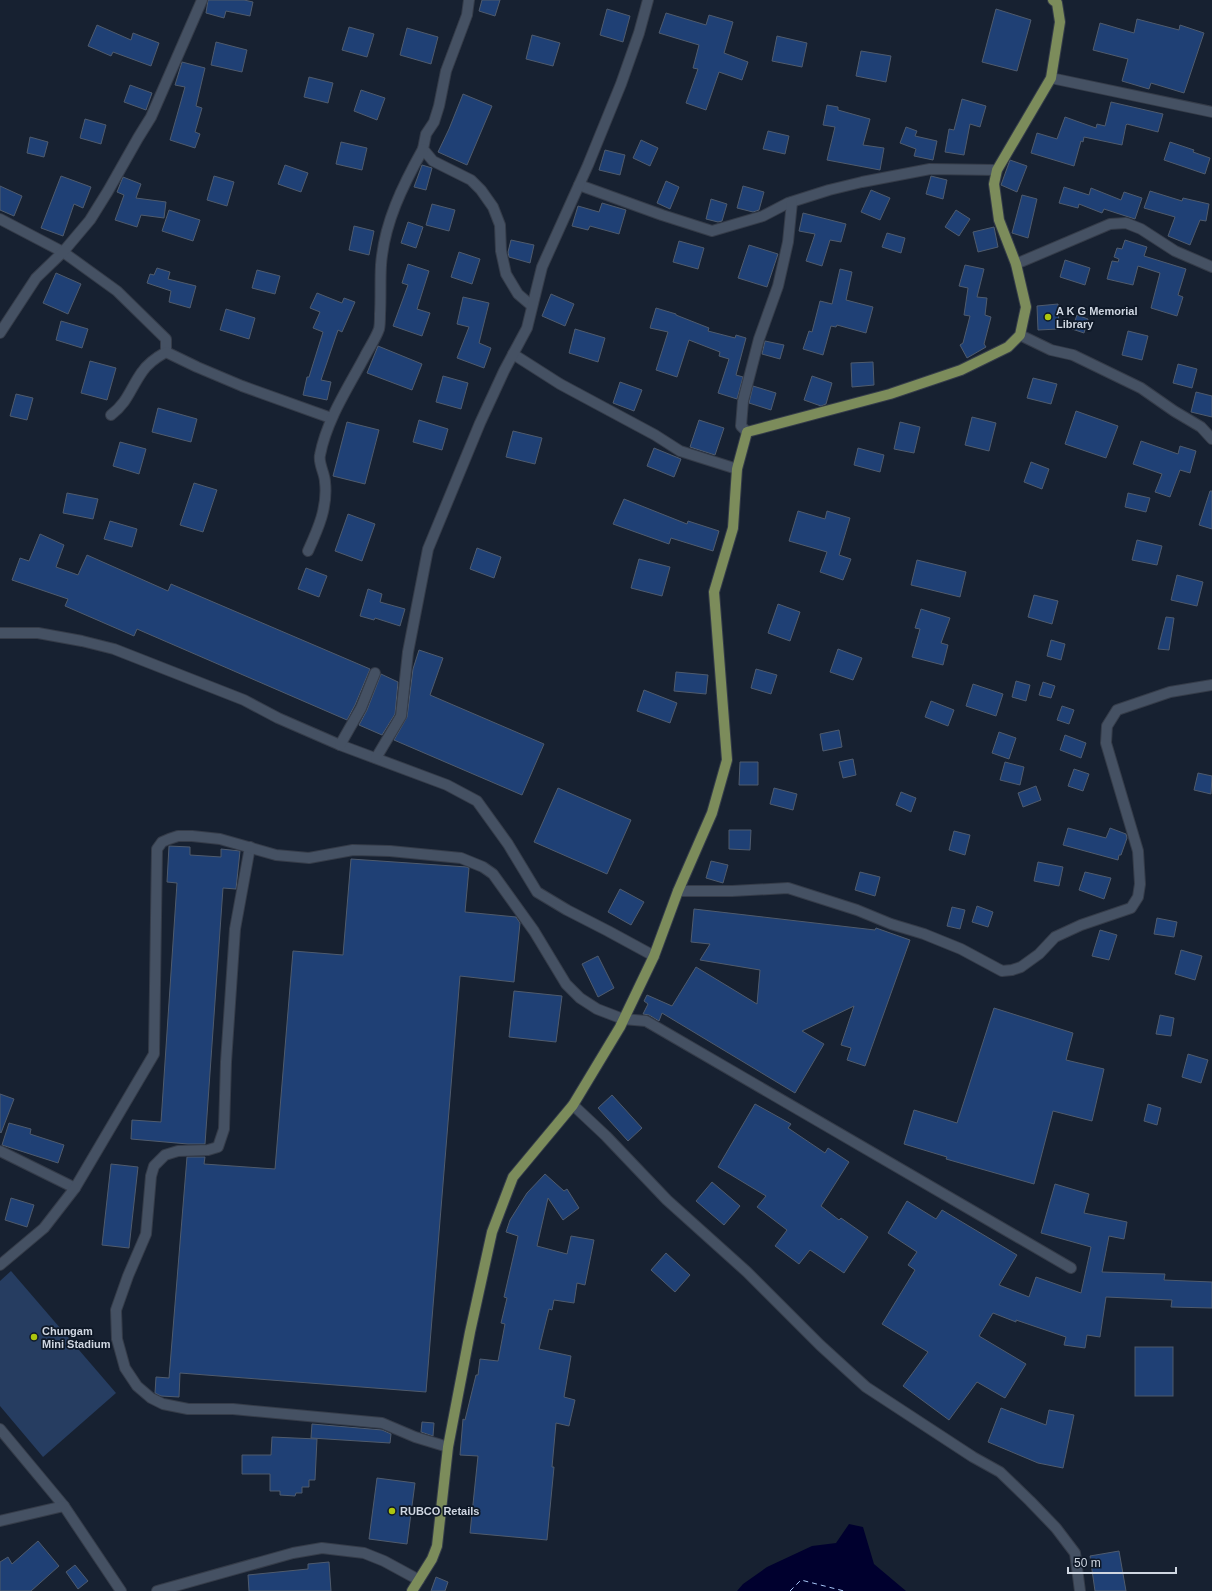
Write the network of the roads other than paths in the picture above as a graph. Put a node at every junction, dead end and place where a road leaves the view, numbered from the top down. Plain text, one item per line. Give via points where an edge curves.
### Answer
1 (202, 0) edge
2 (470, 0) edge
3 (648, 0) edge
4 (1053, 0) edge
5 (1051, 78) junction
6 (1212, 112) edge
7 (423, 149) junction
8 (997, 170) junction
9 (579, 185) junction
10 (792, 202) junction
11 (0, 219) edge
12 (63, 252) junction
13 (1016, 264) junction
14 (1212, 267) edge
15 (532, 306) junction
16 (0, 333) edge
17 (1020, 335) junction
18 (166, 352) junction
19 (513, 354) junction
20 (111, 415) dead end
21 (331, 418) junction
22 (747, 432) junction
23 (1212, 439) edge
24 (737, 469) junction
25 (308, 551) dead end
26 (0, 633) edge
27 (375, 673) dead end
28 (1212, 685) edge
29 (340, 745) junction
30 (376, 758) junction
31 (250, 847) junction
32 (678, 891) junction
33 (654, 956) junction
34 (623, 1019) junction
35 (573, 1105) junction
36 (0, 1152) edge
37 (75, 1188) junction
38 (0, 1265) edge
39 (1071, 1268) dead end
40 (0, 1429) edge
41 (448, 1446) junction
42 (64, 1506) junction
43 (0, 1521) edge
44 (418, 1580) junction
45 (121, 1591) edge
46 (157, 1591) edge
47 (412, 1591) edge
48 (1080, 1591) edge

1 - 12 street via 151,117 90,220
2 - 7 street via 446,71 434,122 426,134
3 - 9 street via 629,62
4 - 5 main road via 1057,3 1060,22
5 - 6 street
5 - 8 main road
7 - 15 street via 433,161 471,180 493,207 500,225 506,274 518,294
7 - 21 street via 403,187 385,238 381,266 379,329
8 - 10 street via 930,169 862,182
8 - 13 main road via 994,184 999,220
9 - 10 street via 712,232 763,216
9 - 15 street via 542,267
10 - 22 street via 788,242 778,286 759,339 743,401 741,426
11 - 12 street
12 - 16 street via 36,278
12 - 18 street via 122,297 166,340
13 - 14 street via 1110,224 1126,222 1175,251
13 - 17 main road via 1026,307
15 - 19 street via 527,328
17 - 22 main road via 1008,347 961,370 890,394
17 - 23 street via 1052,350 1072,355 1141,388 1174,412 1201,427
18 - 20 street via 151,361 121,408
18 - 21 street via 242,386
19 - 24 street via 560,384 655,434 680,451
19 - 30 street via 480,423 428,549 408,652 401,716
21 - 25 street via 319,457 325,477 325,504
22 - 24 main road
24 - 32 main road via 733,528 714,592 727,760 712,813
26 - 29 street via 38,633 114,649 244,700
27 - 29 street via 361,708
28 - 32 street via 1170,692 1117,710 1107,726 1106,743 1138,851 1138,897 1131,908 1055,937 1039,954 1021,967 1002,971 961,949 924,934 788,888
29 - 30 street
30 - 33 street via 447,785 477,801 508,844 537,892
31 - 34 street via 276,855 309,858 353,850 390,851 461,858 483,867 493,874 534,931 566,984 580,998 597,1009
31 - 37 street via 220,839 178,836 162,842 157,848 154,1054
31 - 41 street via 235,929 224,1129 218,1147 178,1151 165,1155 154,1166 146,1234 116,1310 117,1339 124,1368 137,1386 163,1404 188,1409 233,1409 382,1423 414,1437
32 - 33 main road
33 - 34 main road
34 - 35 main road
34 - 39 street via 646,1021
35 - 41 main road via 513,1177 492,1232
35 - 48 street via 667,1200 747,1272 820,1346 866,1387 1000,1472 1056,1528 1075,1553
36 - 37 street
37 - 38 street via 44,1228
40 - 42 street
41 - 44 main road via 437,1546
42 - 43 street
42 - 45 street
44 - 46 street via 364,1552 322,1548 293,1552
44 - 47 main road

